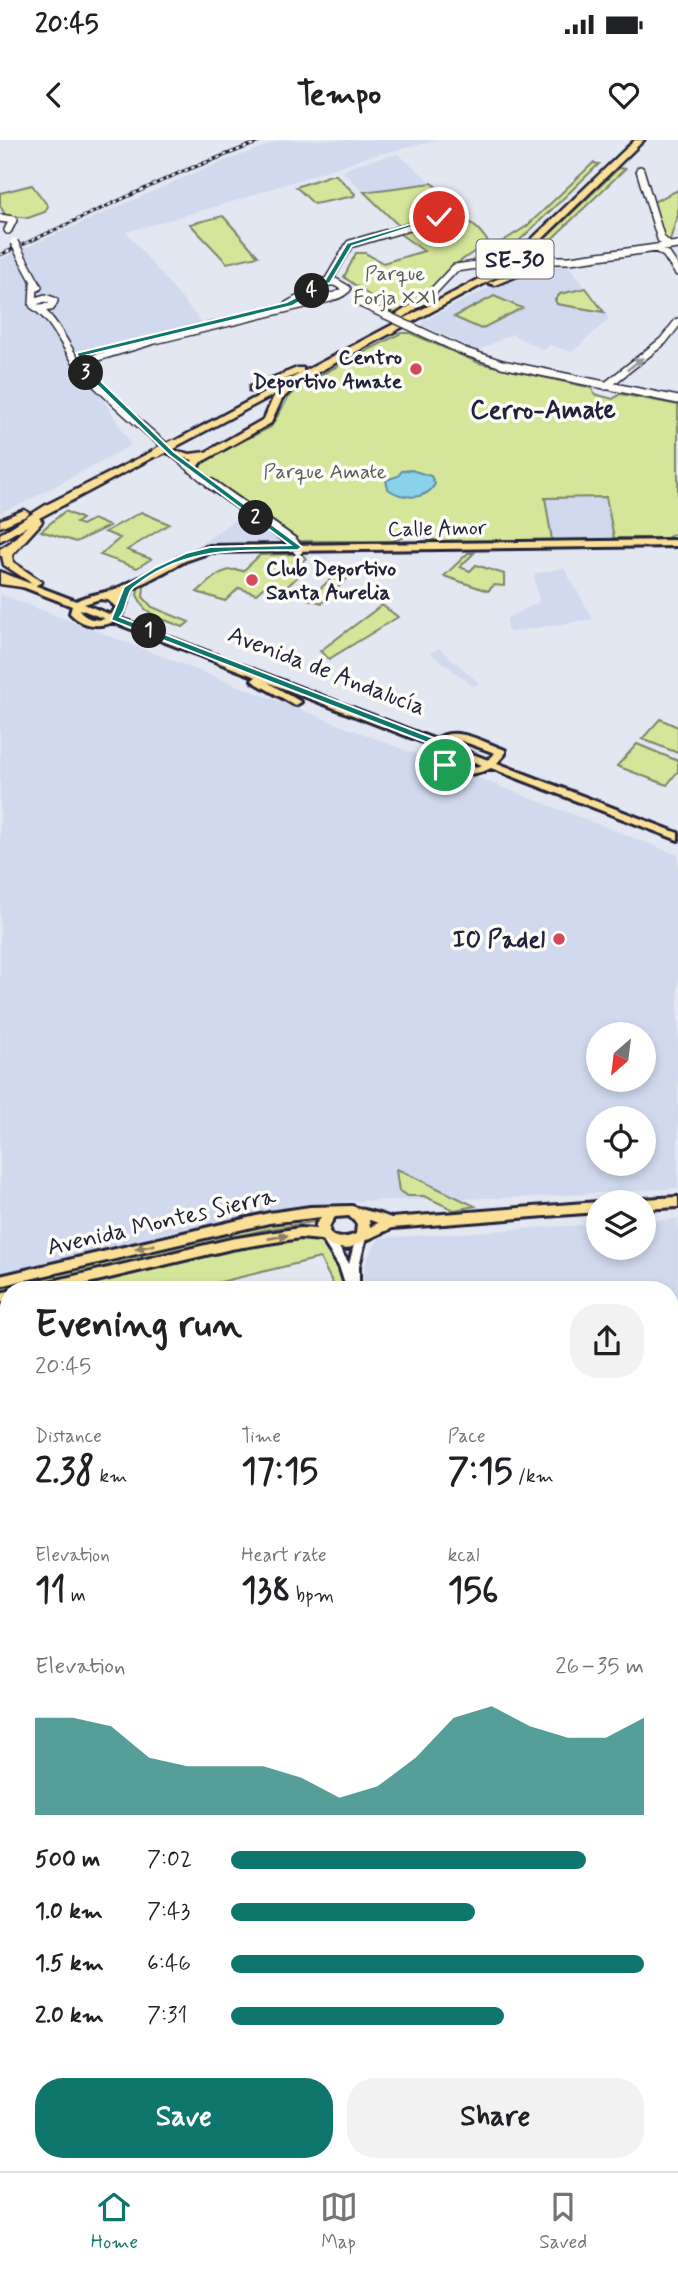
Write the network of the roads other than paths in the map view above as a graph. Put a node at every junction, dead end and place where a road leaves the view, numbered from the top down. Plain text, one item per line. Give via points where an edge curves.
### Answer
1 (631, 140) edge
2 (640, 140) edge
3 (640, 170) dead end
4 (465, 213) dead end
5 (1, 216) edge
6 (5, 227) edge
7 (678, 245) edge
8 (663, 247) junction
9 (534, 264) junction
10 (678, 272) edge
11 (332, 281) junction
12 (34, 284) junction
13 (313, 291) junction
14 (342, 295) junction
15 (45, 298) junction
16 (330, 298) junction
17 (425, 300) joint
18 (36, 305) junction
19 (52, 306) junction
20 (49, 315) junction
21 (678, 322) edge
22 (375, 332) junction
23 (365, 344) junction
24 (76, 358) junction
25 (304, 373) junction
26 (606, 386) junction
27 (253, 389) dead end
28 (678, 400) edge
29 (202, 429) junction
30 (244, 436) junction
31 (164, 447) junction
32 (190, 463) junction
33 (70, 498) junction
34 (0, 527) edge
35 (0, 538) edge
36 (14, 544) junction
37 (676, 544) edge
38 (298, 549) junction
39 (0, 553) edge
40 (0, 568) edge
41 (0, 575) edge
42 (0, 581) edge
43 (34, 584) junction
44 (127, 589) junction
45 (104, 596) junction
46 (80, 602) junction
47 (118, 612) junction
48 (220, 659) junction
49 (296, 702) dead end
50 (347, 722) dead end
51 (394, 726) junction
52 (441, 740) junction
53 (494, 760) junction
54 (678, 828) edge
55 (678, 836) edge
56 (678, 1202) edge
57 (656, 1203) edge
58 (586, 1208) edge
59 (332, 1212) junction
60 (357, 1214) junction
61 (390, 1223) junction
62 (325, 1236) junction
63 (361, 1237) junction
64 (0, 1281) edge
65 (74, 1281) edge
66 (350, 1281) edge
67 (353, 1281) edge

1 - 22 highway, SE-30 via 507,257
2 - 23 highway, SE-30 via 510,262
3 - 8 street
4 - 11 street via 350,244
5 - 6 street via 14,221
6 - 12 street, bridge
7 - 8 street
8 - 9 street
8 - 10 street
9 - 17 street, bridge via 455,268
9 - 23 highway
11 - 13 street via 314,286
11 - 14 street via 347,289
12 - 15 street
12 - 18 street
13 - 16 street
13 - 24 street via 277,308
14 - 16 street
14 - 26 street, bridge via 463,351
15 - 18 street
15 - 19 street via 54,300
16 - 24 street
17 - 22 highway
18 - 19 street
18 - 20 street
19 - 20 street
20 - 24 street via 61,346
26 -> 21 street via 663,341
22 - 25 highway, SE-30
23 - 25 highway, SE-30
24 - 31 street
25 - 27 highway
25 - 29 highway, SE-30
25 - 30 highway via 278,398 268,421
25 - 31 highway, SE-30
26 - 28 street
29 - 30 highway via 246,420 252,427
29 - 31 highway, SE-30
30 - 32 highway
31 - 32 highway
31 - 33 highway, SE-30
31 - 34 highway, SE-30
32 - 38 street
33 - 35 highway, SE-30
33 - 36 highway via 42,516
36 - 39 highway
36 - 43 highway via 8,563
37 - 38 main road, Calle Amor
38 - 44 main road, Calle Amor via 197,553 159,568
40 - 43 main road, Avenida de Andalucía
41 - 43 main road, Avenida de Andalucía
42 - 43 highway
43 - 46 main road, Avenida de Andalucía
44 - 45 main road, Calle Amor
44 - 47 main road
45 - 46 main road, Calle Amor
45 - 47 main road via 112,598
46 - 47 main road, Avenida de Andalucía
46 - 47 main road via 75,613 85,621 102,622
47 - 48 main road, Avenida de Andalucía
47 - 52 main road, Avenida de Andalucía
48 - 49 main road
48 - 51 main road, Avenida de Andalucía
50 - 51 main road via 365,720
51 - 52 main road, Avenida de Andalucía
52 - 53 main road, Avenida de Andalucía
52 - 53 main road via 436,750 442,764 458,771 477,770
53 - 54 main road, Avenida de Andalucía
53 - 55 main road, Avenida de Andalucía
56 - 57 main road
58 - 61 main road
59 - 60 main road
59 - 62 main road via 322,1224
59 -> 64 main road, Avenida Montes Sierra via 269,1218
60 - 61 main road
60 - 63 main road via 364,1223
61 - 63 main road
62 - 63 main road via 341,1244
65 -> 62 main road, Avenida Montes Sierra via 231,1244 300,1233
62 - 66 street
63 - 67 street

